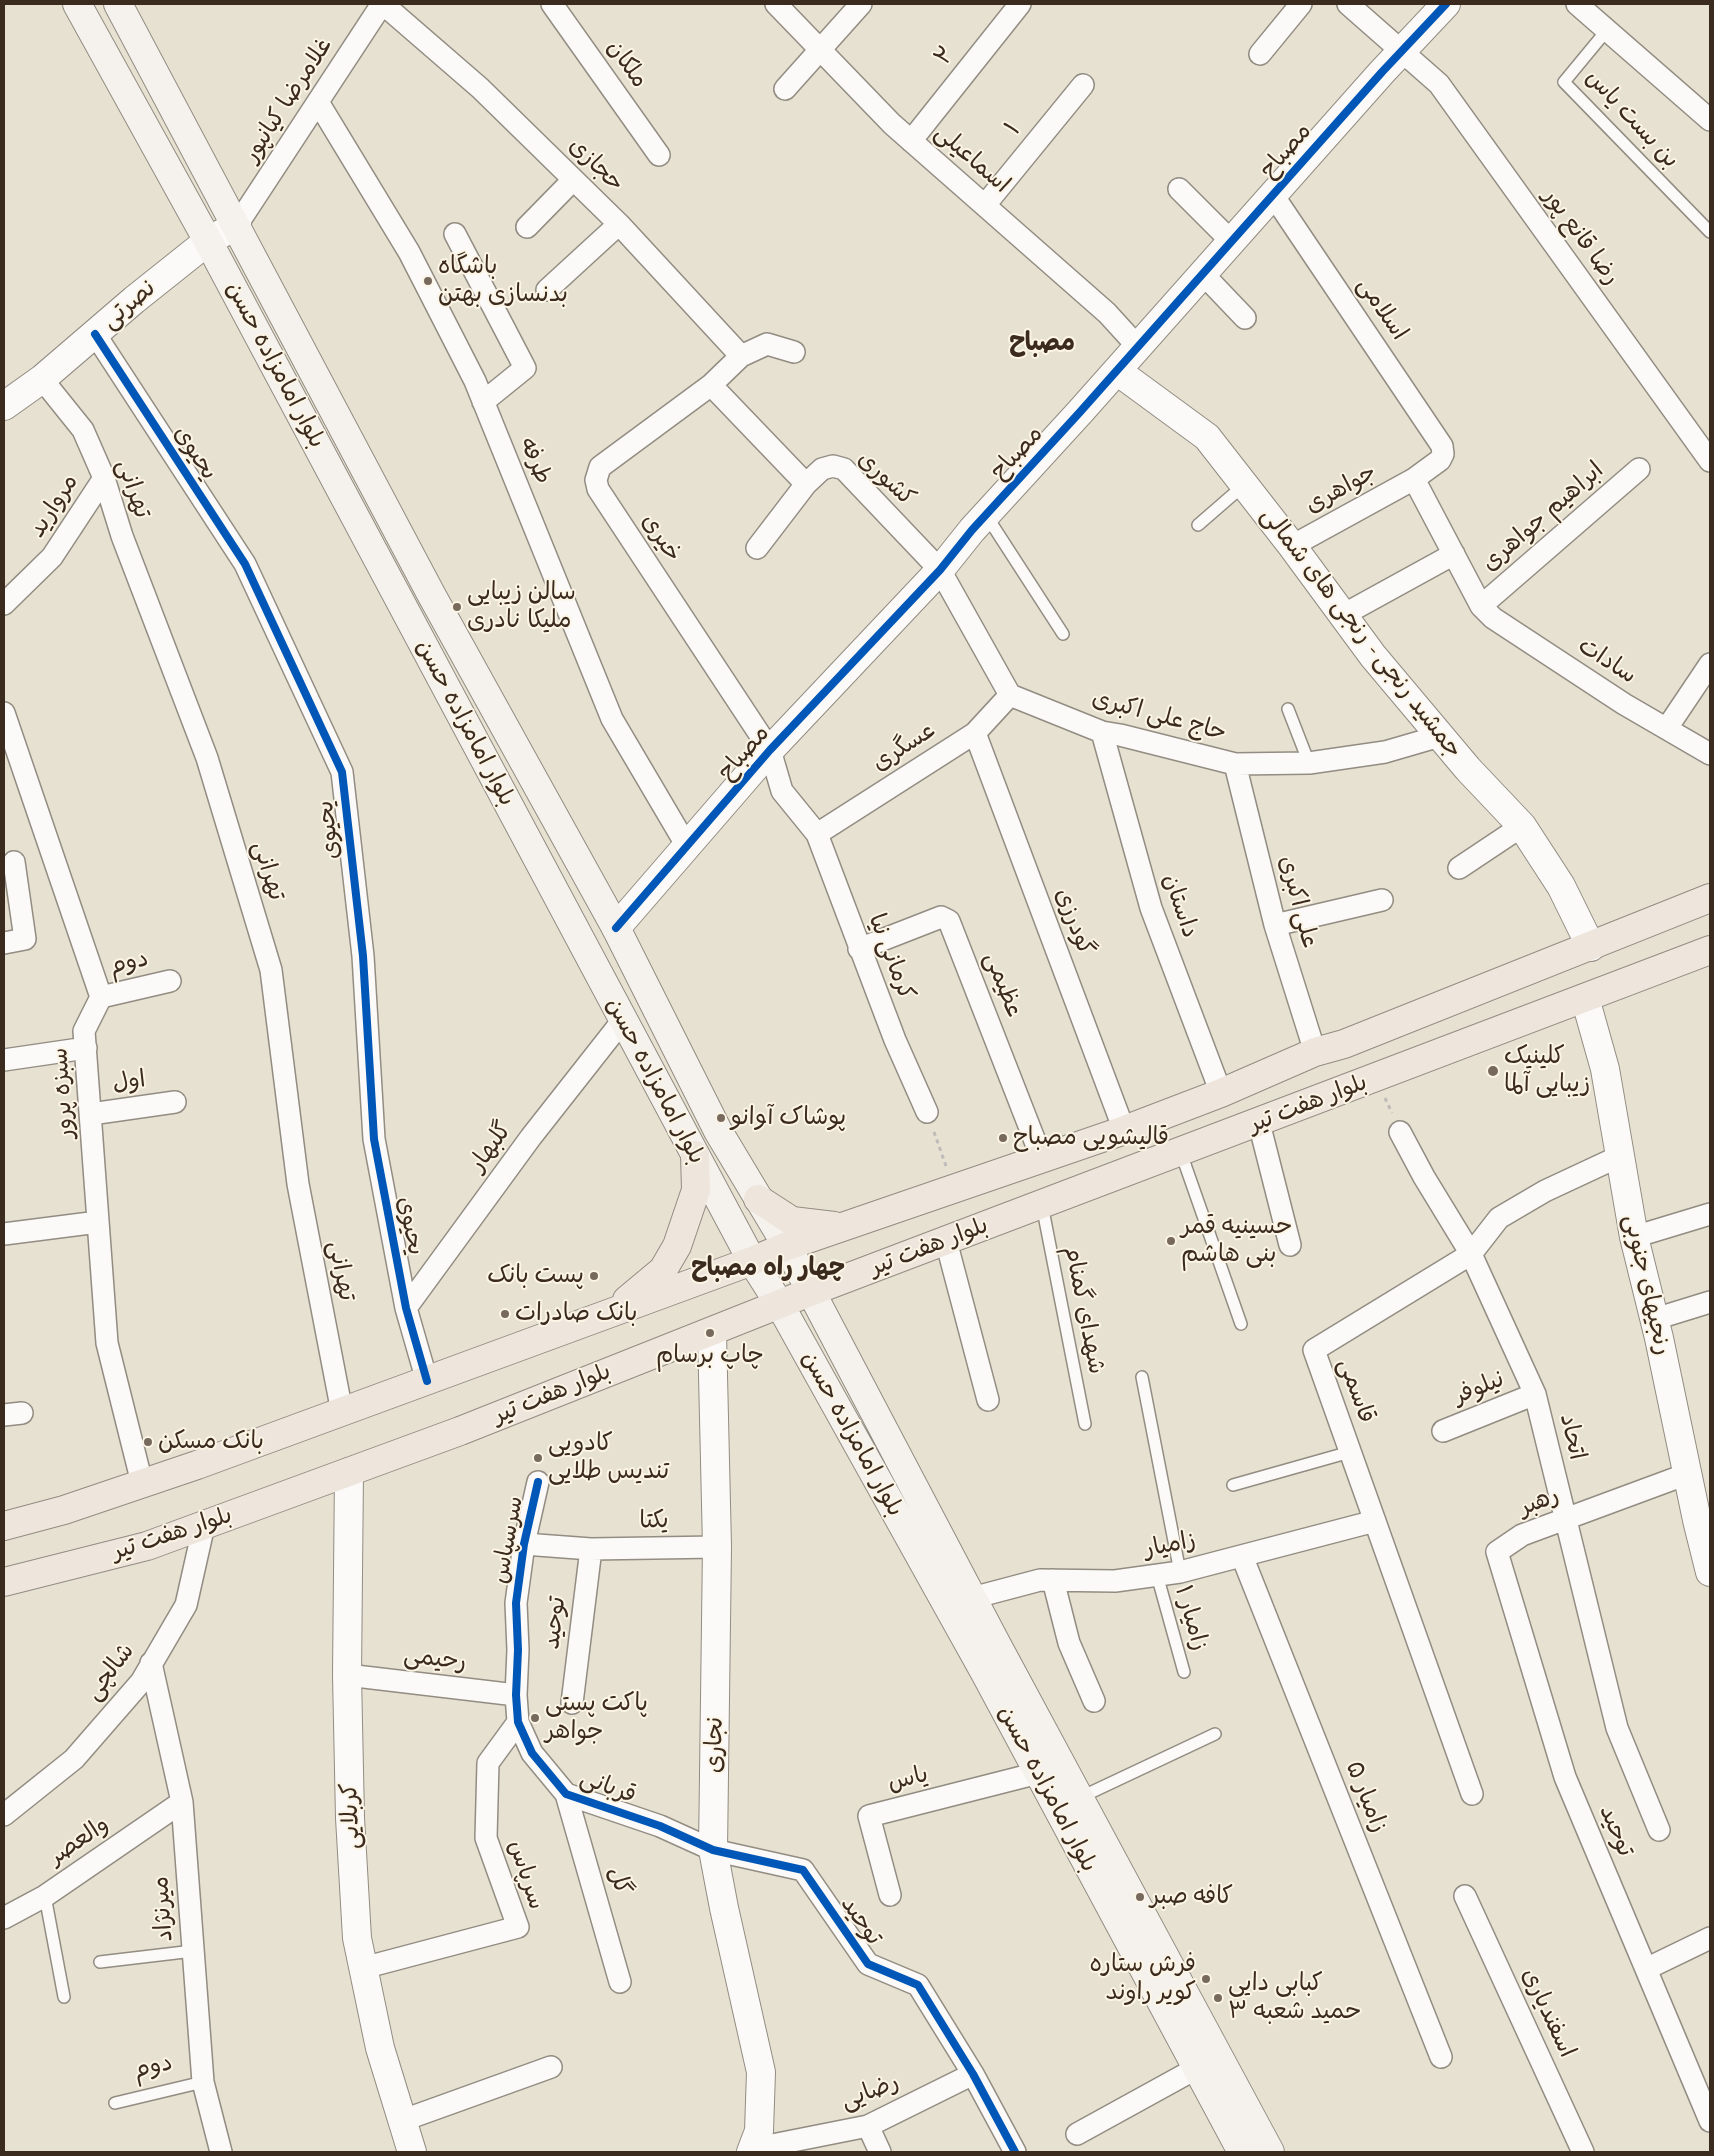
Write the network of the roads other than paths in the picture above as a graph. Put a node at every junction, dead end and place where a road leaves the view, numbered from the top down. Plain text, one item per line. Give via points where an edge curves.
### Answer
1 (77, 4) edge
2 (118, 4) edge
3 (383, 4) edge
4 (552, 4) edge
5 (776, 4) edge
6 (861, 4) edge
7 (1020, 4) edge
8 (1301, 4) edge
9 (1348, 4) edge
10 (1446, 4) edge
11 (1577, 4) edge
12 (1607, 30) junction
13 (820, 49) junction
14 (1402, 50) junction
15 (1260, 54) dead end
16 (1083, 85) dead end
17 (785, 89) dead end
18 (318, 102) junction
19 (1710, 120) edge
20 (911, 141) junction
21 (659, 155) dead end
22 (573, 180) junction
23 (1179, 189) dead end
24 (1273, 195) junction
25 (985, 205) junction
26 (619, 224) junction
27 (237, 225) junction
28 (527, 227) dead end
29 (1710, 232) edge
30 (455, 234) dead end
31 (208, 241) junction
32 (1232, 242) junction
33 (1203, 274) junction
34 (547, 290) dead end
35 (1245, 318) dead end
36 (95, 334) junction
37 (1138, 347) junction
38 (794, 352) dead end
39 (741, 356) junction
40 (1117, 371) junction
41 (42, 379) junction
42 (711, 385) junction
43 (483, 402) junction
44 (4, 406) edge
45 (1443, 454) joint
46 (1710, 461) edge
47 (1639, 469) dead end
48 (104, 478) junction
49 (1414, 479) junction
50 (806, 484) junction
51 (1244, 484) junction
52 (986, 515) junction
53 (1198, 525) dead end
54 (1292, 546) junction
55 (758, 548) dead end
56 (1454, 554) junction
57 (940, 570) junction
58 (4, 604) edge
59 (1481, 606) junction
60 (1343, 615) junction
61 (1063, 634) dead end
62 (1710, 664) edge
63 (1010, 695) junction
64 (1288, 710) dead end
65 (4, 713) edge
66 (1667, 728) junction
67 (1102, 732) junction
68 (974, 733) junction
69 (1440, 736) junction
70 (770, 750) junction
71 (1710, 754) edge
72 (1308, 763) junction
73 (1235, 764) junction
74 (1522, 826) junction
75 (817, 834) junction
76 (688, 848) junction
77 (14, 862) dead end
78 (1459, 868) dead end
79 (1710, 898) edge
80 (1382, 900) dead end
81 (1275, 925) junction
82 (616, 928) junction
83 (4, 943) edge
84 (1591, 947) junction
85 (859, 949) junction
86 (1710, 950) edge
87 (170, 981) dead end
88 (101, 997) junction
89 (1585, 998) junction
90 (1433, 1009) junction
91 (623, 1020) junction
92 (1344, 1044) junction
93 (86, 1048) junction
94 (1315, 1052) junction
95 (1447, 1052) junction
96 (4, 1060) edge
97 (1367, 1081) junction
98 (1221, 1092) junction
99 (175, 1102) dead end
100 (927, 1112) road end
101 (90, 1114) junction
102 (1259, 1123) junction
103 (1124, 1130) junction
104 (1400, 1132) road end
105 (1181, 1152) junction
106 (695, 1155) junction
107 (1620, 1156) junction
108 (1042, 1159) junction
109 (758, 1199) junction
110 (1042, 1205) junction
111 (1710, 1214) edge
112 (98, 1222) junction
113 (843, 1227) junction
114 (4, 1234) edge
115 (1634, 1237) junction
116 (946, 1241) junction
117 (1290, 1245) dead end
118 (786, 1246) junction
119 (1471, 1254) junction
120 (752, 1261) junction
121 (810, 1292) junction
122 (1710, 1302) edge
123 (780, 1305) junction
124 (406, 1308) junction
125 (608, 1314) junction
126 (1655, 1319) junction
127 (1241, 1324) dead end
128 (712, 1332) junction
129 (1142, 1377) dead end
130 (427, 1381) junction
131 (1535, 1394) junction
132 (988, 1400) dead end
133 (342, 1412) junction
134 (1085, 1424) dead end
135 (1443, 1431) dead end
136 (1350, 1452) junction
137 (349, 1472) junction
138 (1687, 1474) junction
139 (538, 1482) dead end
140 (142, 1483) junction
141 (1233, 1484) dead end
142 (1565, 1519) junction
143 (1375, 1521) junction
144 (204, 1525) junction
145 (4, 1526) edge
146 (524, 1544) junction
147 (717, 1547) junction
148 (591, 1549) junction
149 (1497, 1552) joint
150 (1242, 1556) junction
151 (1709, 1566) edge
152 (1180, 1572) junction
153 (1156, 1575) junction
154 (1054, 1580) junction
155 (4, 1582) edge
156 (972, 1598) junction
157 (151, 1663) junction
158 (1184, 1672) dead end
159 (347, 1675) junction
160 (516, 1694) junction
161 (1094, 1701) dead end
162 (572, 1704) dead end
163 (518, 1722) junction
164 (1215, 1734) dead end
165 (1038, 1773) junction
166 (566, 1794) junction
167 (1472, 1794) dead end
168 (1079, 1798) junction
169 (182, 1802) junction
170 (4, 1815) edge
171 (1659, 1830) dead end
172 (714, 1850) junction
173 (1097, 1858) junction
174 (890, 1895) dead end
175 (45, 1896) junction
176 (1465, 1896) dead end
177 (4, 1918) edge
178 (1710, 1938) edge
179 (193, 1951) junction
180 (100, 1962) dead end
181 (363, 1968) junction
182 (1646, 1969) junction
183 (620, 1982) dead end
184 (64, 1997) dead end
185 (1441, 2057) dead end
186 (551, 2067) dead end
187 (1197, 2068) junction
188 (973, 2074) junction
189 (203, 2082) junction
190 (115, 2103) dead end
191 (401, 2121) junction
192 (1710, 2121) edge
193 (868, 2126) junction
194 (1077, 2134) dead end
195 (752, 2151) edge
196 (221, 2152) edge
197 (412, 2152) edge
198 (880, 2152) edge
199 (1015, 2152) edge
200 (1242, 2152) edge
201 (1270, 2152) edge
202 (1583, 2152) edge

1 - 31 main road, بلوار امامزاده حسن
2 - 27 main road, بلوار امامزاده حسن
3 - 18 street, غلامرضا کیانپور
3 - 22 street, حجازی via 480,88
4 - 21 street, ملکان
5 - 13 street, اسماعیلی
6 - 13 street
7 - 20 street, ۲
8 - 15 street
9 - 14 street, رضا قانع پور
10 - 14 street, مصباح
11 - 12 street
12 - 19 street
12 - 29 lane, بن بست یاس via 1564,82
13 - 17 street
13 - 20 street, اسماعیلی
14 - 24 street, مصباح
14 - 46 street, رضا قانع پور via 1439,84
16 - 25 street, ۱
18 - 27 street, غلامرضا کیانپور
18 - 43 street, طرفه via 409,252
20 - 25 street, اسماعیلی
22 - 26 street, حجازی
22 - 28 street
23 - 32 street
24 - 32 street, مصباح
24 - 45 street, اسلامی via 1442,446
25 - 37 street, اسماعیلی via 1107,313
26 - 34 street
26 - 39 street, حجازی
27 - 31 street, نصرتی
27 - 82 main road, بلوار امامزاده حسن via 431,594
30 - 43 street via 525,368
31 - 36 street, نصرتی
31 - 91 main road, بلوار امامزاده حسن
32 - 33 street, مصباح
33 - 35 street
33 - 37 street, مصباح
36 - 41 street, نصرتی
36 - 124 street, یحیوی via 246,564 342,772 363,956 374,1139
37 - 40 street, مصباح
38 - 39 street via 766,344
39 - 42 street
40 - 51 street, جمشید رنجی - رنجی های شمالی via 1207,437
40 - 52 street, مصباح
41 - 44 street, نصرتی
41 - 48 street, تهرانی via 83,430
42 - 50 street
42 - 70 street, خیری via 600,468 596,480 598,489
43 - 76 street, طرفه via 612,718
45 - 49 street, جواهری via 1440,460
47 - 59 street, ابراهیم جواهری
48 - 58 street, مروارید via 52,558
48 - 133 street, تهرانی via 122,536 207,758 271,970 298,1184
49 - 54 street, جواهری
49 - 56 street
50 - 55 street, کشوری
50 - 57 street, کشوری via 822,470 833,466 844,469
51 - 53 lane
51 - 54 street, جمشید رنجی - رنجی های شمالی
52 - 57 street, مصباح
52 - 61 lane
54 - 60 street, جمشید رنجی - رنجی های شمالی
56 - 59 street
56 - 60 street
57 - 63 street
57 - 70 street, مصباح
59 - 66 street, سادات via 1493,618 1624,704
60 - 69 street, جمشید رنجی - رنجی های شمالی via 1372,656
62 - 66 street
63 - 67 street, حاج علی اکبری
63 - 68 street, عسگری
64 - 72 lane
65 - 88 street
66 - 71 street, سادات
67 - 73 street, حاج علی اکبری
67 - 98 street, داستان via 1151,908
68 - 75 street, عسگری
68 - 103 street, گودرزی
69 - 72 street, حاج علی اکبری via 1385,752
69 - 74 street, جمشید رنجی - رنجی های شمالی
70 - 75 street, کرمانی نیا via 782,791
70 - 76 street, مصباح
72 - 73 street, حاج علی اکبری
73 - 81 street, علی اکبری
74 - 78 street
74 - 84 street, جمشید رنجی - رنجی های شمالی via 1561,886
75 - 85 street, کرمانی نیا
76 - 82 street, مصباح
77 - 83 street via 24,939
79 - 84 main road, بلوار هفت تیر
80 - 81 street
81 - 94 street, علی اکبری
82 - 109 main road, بلوار امامزاده حسن via 718,1131
84 - 90 main road, بلوار هفت تیر
85 - 100 street, کرمانی نیا
85 - 108 street, عظیمی via 941,918 949,921
86 - 89 main road, بلوار هفت تیر
87 - 88 street, دوم
88 - 93 street, سبزه پرور via 84,1031
89 - 95 main road, بلوار هفت تیر
89 - 107 street, رنجیهای جنوبی via 1605,1069
90 - 92 main road, بلوار هفت تیر
90 - 95 main road via 1421,1026 1418,1037 1427,1045
91 - 106 main road, بلوار امامزاده حسن
91 - 124 street, گلبهار
92 - 94 main road, بلوار هفت تیر
92 - 97 main road via 1365,1048 1373,1054
93 - 96 street
93 - 101 street, سبزه پرور
94 - 98 main road, بلوار هفت تیر
95 - 97 main road, بلوار هفت تیر
97 - 102 main road, بلوار هفت تیر
98 - 103 main road, بلوار هفت تیر
99 - 101 street, اول
101 - 112 street, سبزه پرور
102 - 105 main road, بلوار هفت تیر
102 - 117 street
103 - 108 main road, بلوار هفت تیر
104 - 119 street, اتحاد
105 - 110 main road, بلوار هفت تیر
105 - 127 lane
106 - 120 main road, بلوار امامزاده حسن
106 - 125 main road via 696,1190 677,1246 663,1270
107 - 115 street, رنجیهای جنوبی
107 - 119 street, قاسمی via 1545,1191 1499,1218
108 - 113 main road, بلوار هفت تیر
109 - 113 main road via 792,1221
109 - 118 main road, بلوار امامزاده حسن
110 - 116 main road, بلوار هفت تیر
110 - 134 lane, شهدای گمنام
111 - 115 street
112 - 114 street
112 - 140 street, سبزه پرور via 107,1343
113 - 118 main road, بلوار هفت تیر
115 - 126 street, رنجیهای جنوبی
116 - 121 main road, بلوار هفت تیر
116 - 132 street
118 - 120 main road, بلوار هفت تیر
118 - 121 main road, بلوار امامزاده حسن
119 - 131 street, اتحاد
119 - 136 street, قاسمی via 1314,1350
120 - 123 main road, بلوار امامزاده حسن
120 - 125 main road, بلوار هفت تیر
121 - 123 main road, بلوار هفت تیر
121 - 156 main road, بلوار امامزاده حسن
122 - 126 street
123 - 128 main road, بلوار هفت تیر
123 - 165 main road, بلوار امامزاده حسن
124 - 130 street, یحیوی
125 - 130 main road, بلوار هفت تیر
126 - 138 street, رنجیهای جنوبی
128 - 137 main road, بلوار هفت تیر
128 - 147 street, نجاری
129 - 152 lane
130 - 133 main road, بلوار هفت تیر
131 - 135 street, نیلوفر
131 - 142 street, اتحاد
133 - 140 main road, بلوار هفت تیر
136 - 141 lane
136 - 143 street, قاسمی
137 - 144 main road, بلوار هفت تیر
137 - 159 street, کربلایی
138 - 142 street, رهبر
138 - 151 street, رنجیهای جنوبی
139 - 146 street, سرسپاس
140 - 145 main road, بلوار هفت تیر via 64,1510
142 - 149 street, رهبر via 1522,1535
142 - 171 street, اتحاد via 1617,1728
143 - 150 street, زامیار
143 - 167 street, قاسمی
144 - 155 main road, بلوار هفت تیر via 147,1546
144 - 157 street, شالچی via 186,1605
146 - 148 street, یکتا
146 - 160 street, سرسپاس via 516,1603
147 - 148 street, یکتا
147 - 172 street, نجاری
148 - 162 street, توحید
149 - 182 street, توحید via 1565,1777
150 - 152 street, زامیار
150 - 185 street, زامیار ۵
152 - 153 street, زامیار
153 - 154 street, زامیار via 1114,1581
153 - 158 lane, زامیار ۱
154 - 156 street, زامیار via 1040,1580
154 - 161 street via 1069,1643
156 - 168 main road, بلوار امامزاده حسن
157 - 169 street, میرنژاد
157 - 170 street, شالچی via 141,1682 74,1759
159 - 160 street, رحیمی
159 - 181 street, کربلایی via 350,1818 357,1938
160 - 163 street, قربانی
163 - 166 street, قربانی via 532,1753
163 - 181 street, سرپاس via 488,1763 486,1838 518,1926
164 - 168 lane
165 - 173 main road, بلوار امامزاده حسن
165 - 174 street, یاس via 869,1816
166 - 172 street, قربانی via 660,1826
166 - 183 street, گل
168 - 173 main road, بلوار امامزاده حسن
169 - 175 street, والعصر
169 - 179 street, میرنژاد
172 - 188 street, توحید via 803,1870 868,1964 918,1985
172 - 195 street, نجاری via 761,2072 759,2131
173 - 187 main road, بلوار امامزاده حسن
173 - 201 main road, بلوار امامزاده حسن
175 - 177 street, والعصر
175 - 184 lane
176 - 202 street, اسفندیاری
178 - 182 street
179 - 180 lane
179 - 189 street, میرنژاد
181 - 191 street, کربلایی via 380,2048
182 - 192 street, توحید
186 - 191 street
187 - 194 street
187 - 200 main road, بلوار امامزاده حسن
188 - 193 street, رضایی
188 - 199 street, توحید
189 - 190 lane, دوم
189 - 196 street, میرنژاد
191 - 197 street, کربلایی
193 - 195 street, رضایی
193 - 198 street

